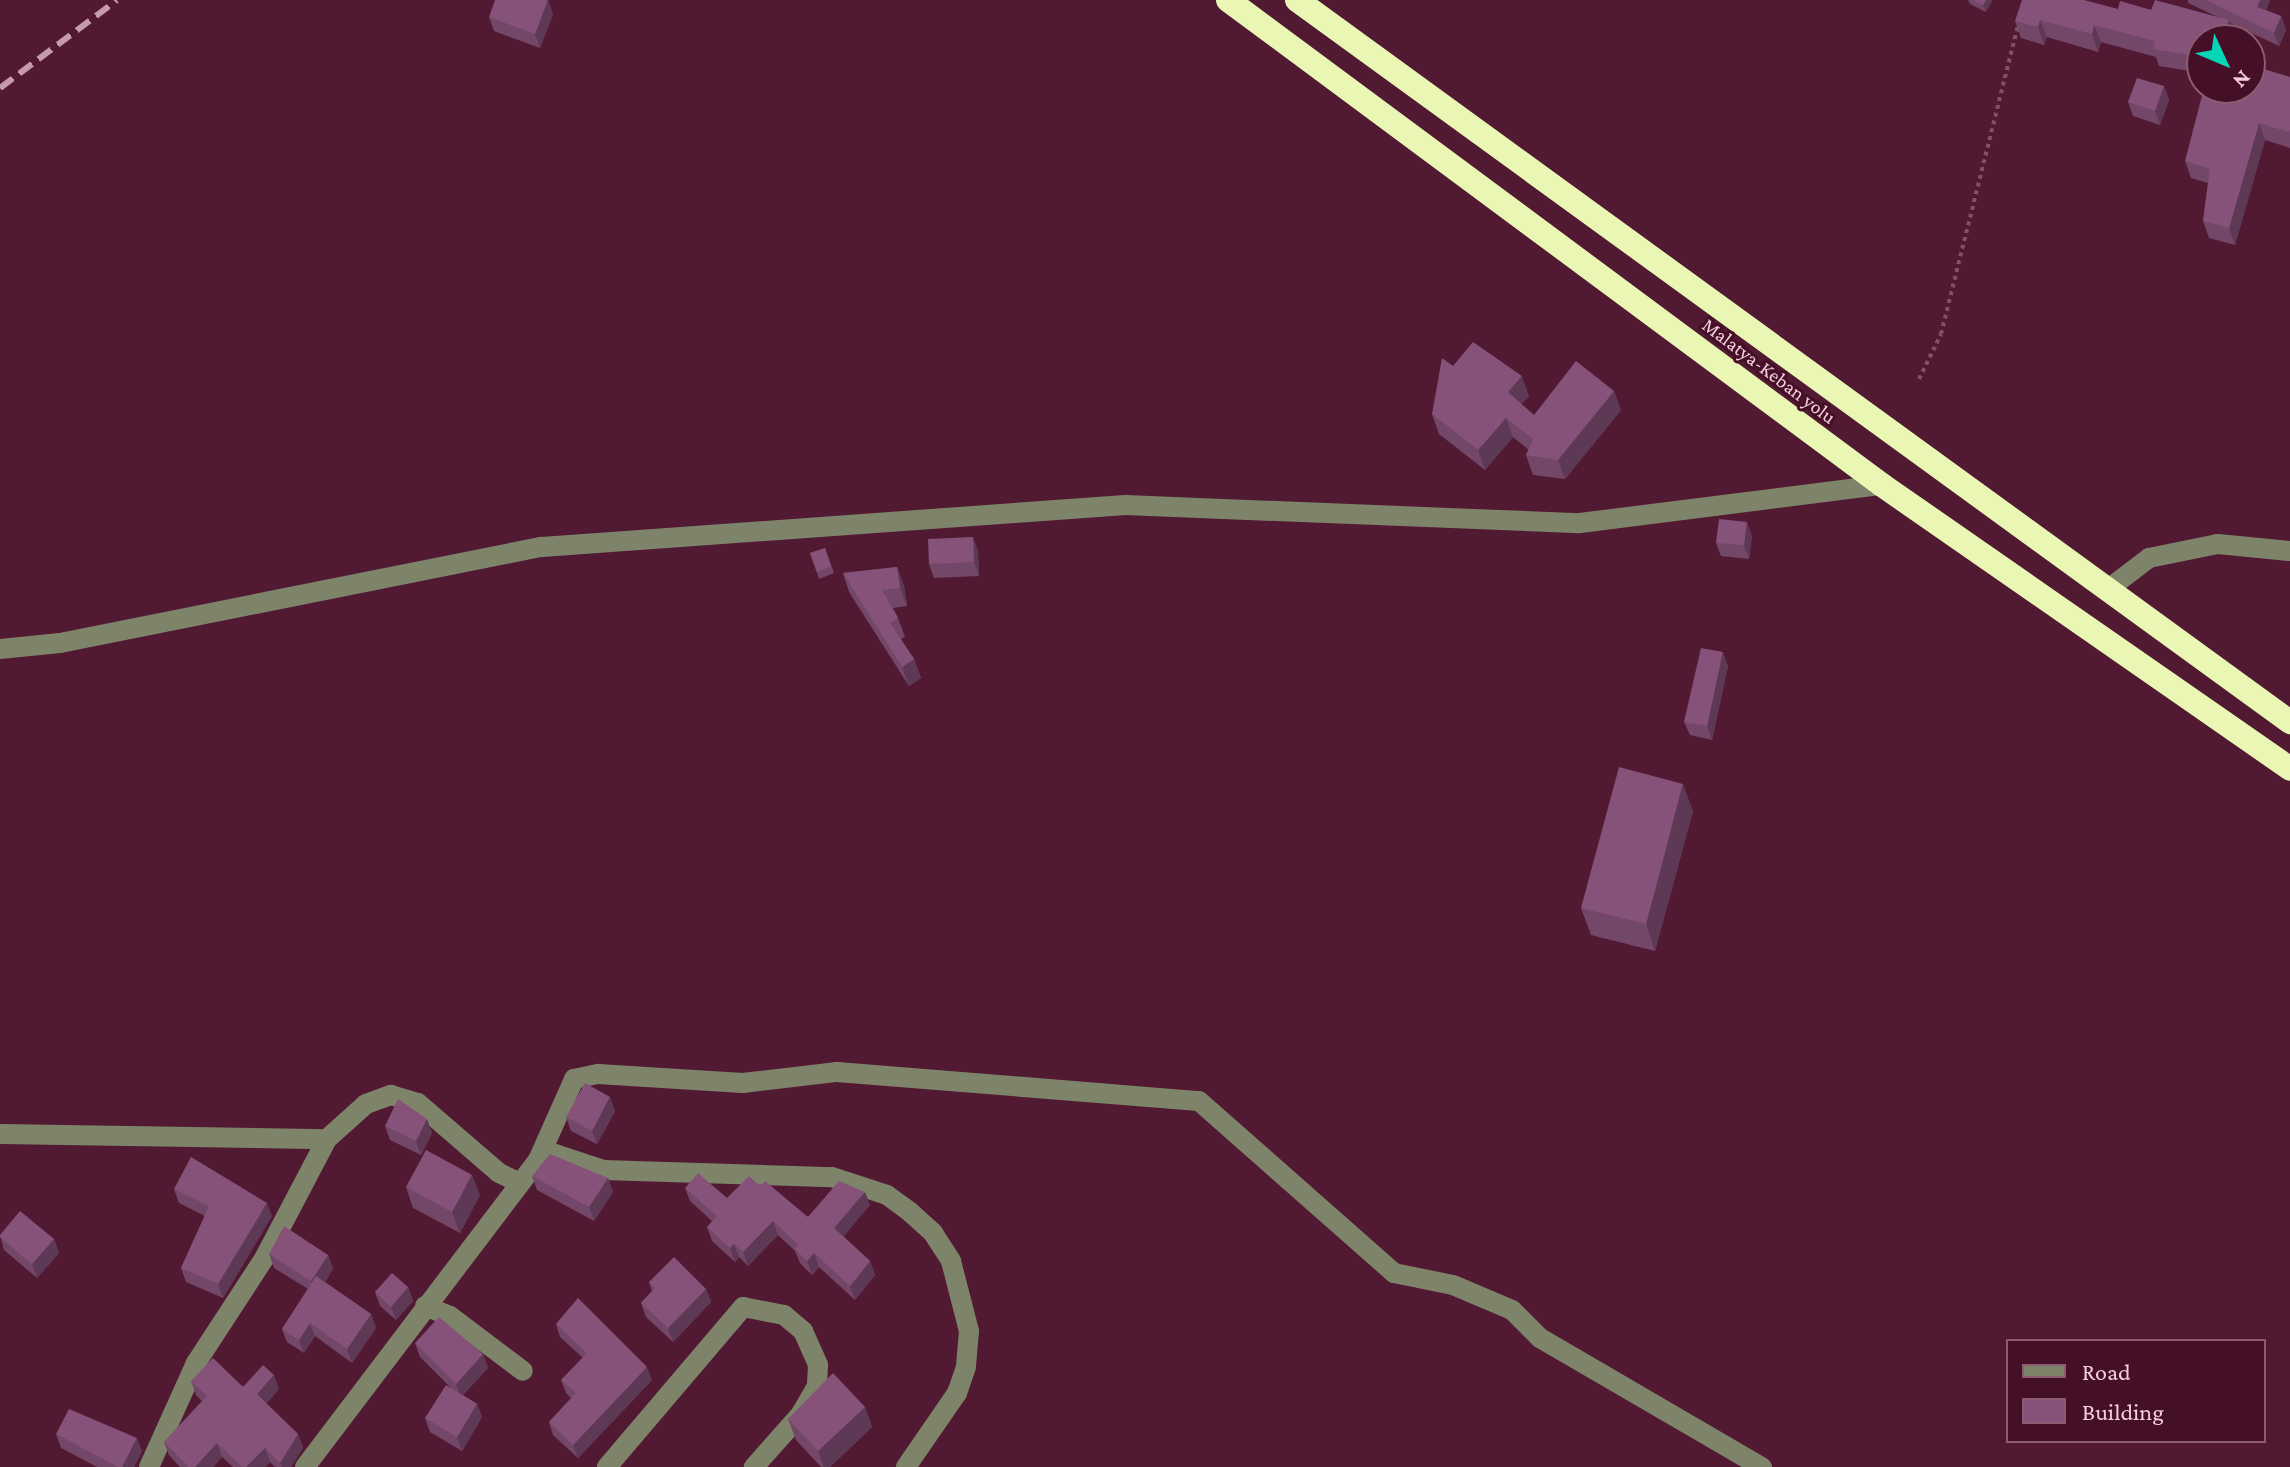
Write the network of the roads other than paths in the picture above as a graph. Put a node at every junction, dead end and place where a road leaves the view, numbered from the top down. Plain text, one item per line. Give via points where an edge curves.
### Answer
1 (1228, 0) edge
2 (1297, 0) edge
3 (1882, 485) junction
4 (2290, 551) edge
5 (2107, 590) junction
6 (0, 649) edge
7 (2290, 722) edge
8 (2290, 769) edge
9 (0, 1134) edge
10 (327, 1139) junction
11 (538, 1160) junction
12 (520, 1183) junction
13 (425, 1306) junction
14 (523, 1371) dead end
15 (149, 1467) edge
16 (305, 1467) edge
17 (607, 1467) edge
18 (754, 1467) edge
19 (906, 1467) edge
20 (1762, 1467) edge

1 - 3 highway, Malatya-Keban yolu
2 - 5 highway, Malatya-Keban yolu
3 - 6 street via 1580,523 1125,505 542,547 60,643
3 - 8 highway, Malatya-Keban yolu
4 - 5 street via 2218,544 2149,558
5 - 7 highway, Malatya-Keban yolu
9 - 10 street
10 - 12 street via 366,1104 391,1095 428,1110 499,1173
10 - 15 street via 265,1257 196,1363
11 - 12 street
11 - 19 street via 555,1154 603,1170 832,1177 887,1195 910,1212 951,1261 969,1331 957,1393
11 - 20 street via 574,1079 598,1074 743,1083 837,1072 1199,1101 1394,1273 1453,1285 1512,1310 1540,1338
12 - 13 street
13 - 14 street via 450,1316
13 - 16 street
17 - 18 street via 743,1307 784,1315 803,1331 818,1365 817,1386 801,1414

